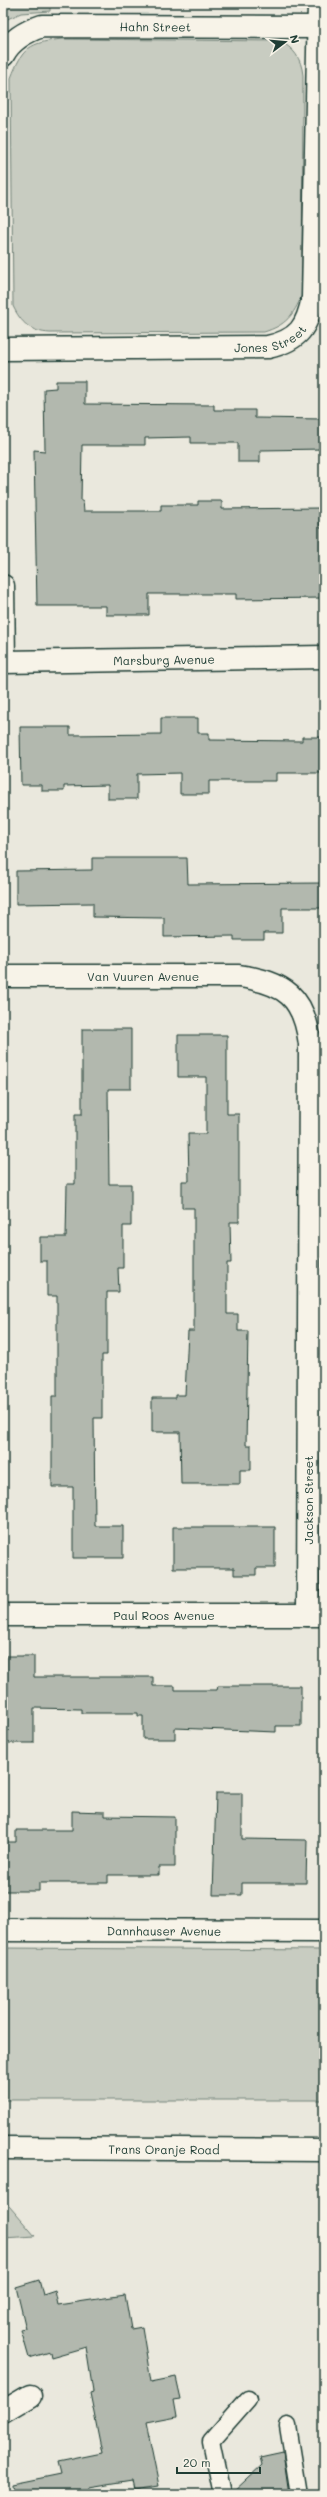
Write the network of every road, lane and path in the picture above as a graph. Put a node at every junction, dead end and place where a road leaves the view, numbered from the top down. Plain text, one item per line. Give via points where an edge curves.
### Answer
1 (319, 3) edge
2 (319, 27) junction
3 (3, 55) edge
4 (3, 349) edge
5 (3, 586) edge
6 (324, 658) edge
7 (4, 662) edge
8 (3, 976) edge
9 (280, 987) joint
10 (3, 1614) edge
11 (316, 1615) edge
12 (3, 1930) edge
13 (324, 1931) edge
14 (3, 2148) edge
15 (324, 2150) edge
16 (30, 2396) dead end
17 (248, 2398) dead end
18 (3, 2412) edge
19 (288, 2426) dead end
20 (222, 2494) edge
21 (299, 2494) edge

1 - 2 street, Jones Street
2 - 3 street, Hahn Street via 42,26 28,31
2 - 4 street, Jones Street via 313,298 309,318 298,334 284,343 268,348
5 - 7 street
6 - 7 street, Marsburg Avenue
8 - 9 street, Van Vuuren Avenue via 239,976 263,980
9 - 11 street, Jackson Street via 302,1010 308,1026 310,1044
10 - 11 street, Paul Roos Avenue
12 - 13 street, Dannhauser Avenue
14 - 15 street, Trans Oranje Road
16 - 18 street
17 - 20 lane via 211,2441
19 - 21 lane

